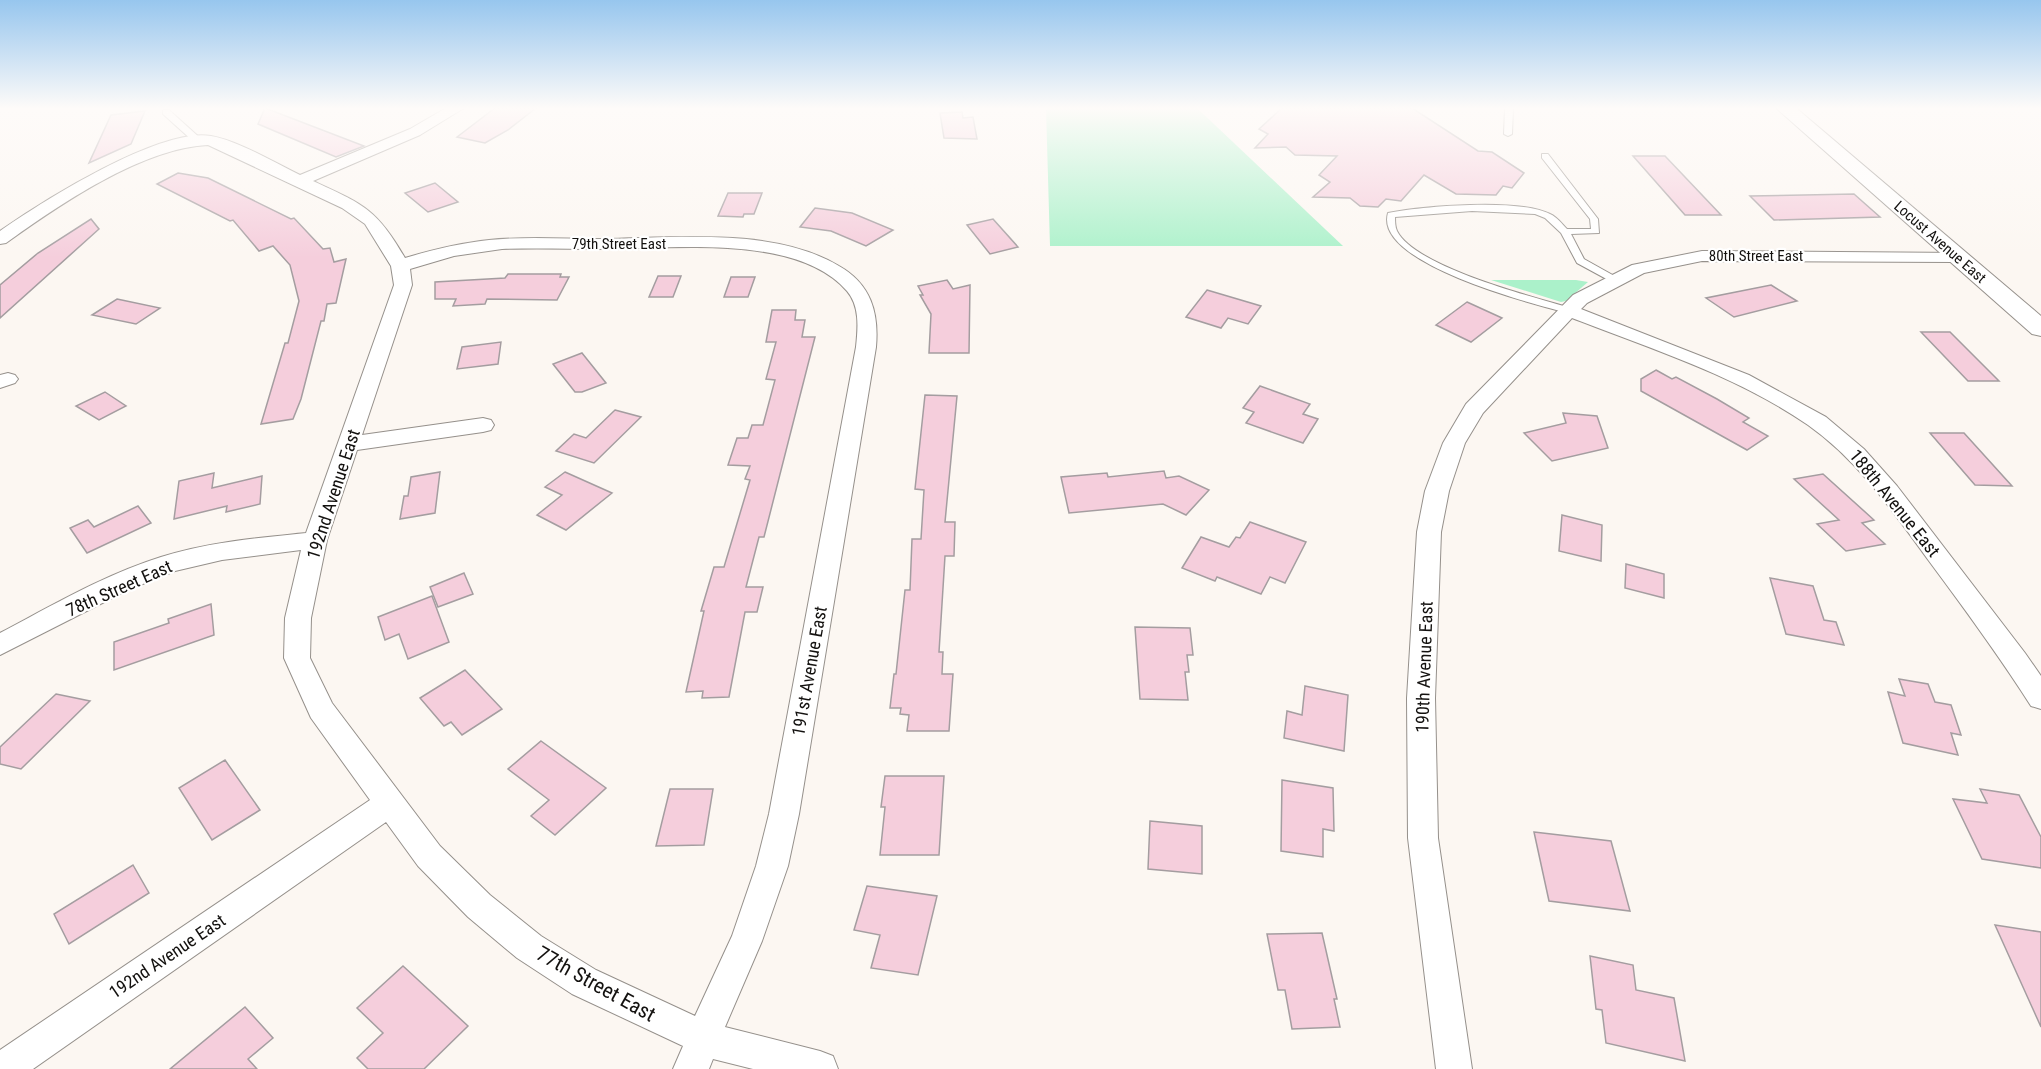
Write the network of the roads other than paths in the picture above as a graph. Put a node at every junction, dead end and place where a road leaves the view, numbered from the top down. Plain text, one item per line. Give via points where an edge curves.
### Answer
1 (140, 158) edge
2 (251, 158) edge
3 (354, 158) edge
4 (1546, 158) edge
5 (1842, 158) edge
6 (299, 181) junction
7 (3, 232) edge
8 (1565, 232) junction
9 (1956, 257) junction
10 (400, 266) junction
11 (836, 272) joint
12 (1616, 280) junction
13 (1568, 310) junction
14 (2041, 329) edge
15 (483, 425) dead end
16 (349, 444) junction
17 (315, 540) junction
18 (0, 645) edge
19 (2041, 698) edge
20 (390, 803) junction
21 (705, 1039) junction
22 (3, 1069) edge
23 (691, 1069) edge
24 (820, 1069) edge
25 (1454, 1069) edge

1 - 7 street
2 - 6 street, 192nd Avenue East
3 - 6 street
4 - 8 lane via 1594,219 1596,231
5 - 9 street, Locust Avenue East
6 - 10 street, 192nd Avenue East via 348,204 371,220
8 - 12 lane via 1580,261
8 - 13 lane via 1548,215 1532,211 1421,211 1391,215 1393,233 1410,249 1441,266 1495,290
9 - 12 street, 80th Street East via 1702,256 1655,264
9 - 14 street, Locust Avenue East
10 - 11 street, 79th Street East via 431,255 492,245 680,244 773,249 811,258
10 - 16 street, 192nd Avenue East via 402,295
11 - 21 street, 191st Avenue East via 865,302 870,322 866,347 772,866
12 - 13 street, 80th Street East
13 - 19 street, 188th Avenue East via 1745,381 1799,409 1831,432 1873,470 2001,637
13 - 25 street, 190th Avenue East via 1474,409 1454,443 1437,492 1429,532 1421,698 1423,838
15 - 16 street
16 - 17 street, 192nd Avenue East
17 - 18 street, 78th Street East via 192,557 115,586
17 - 20 street, 192nd Avenue East via 298,618 297,658 321,710
20 - 21 street, 77th Street East via 429,856 479,906 529,947 584,982
20 - 22 street, 192nd Avenue East
21 - 23 street, 191st Avenue East
21 - 24 street, 77th Street East

